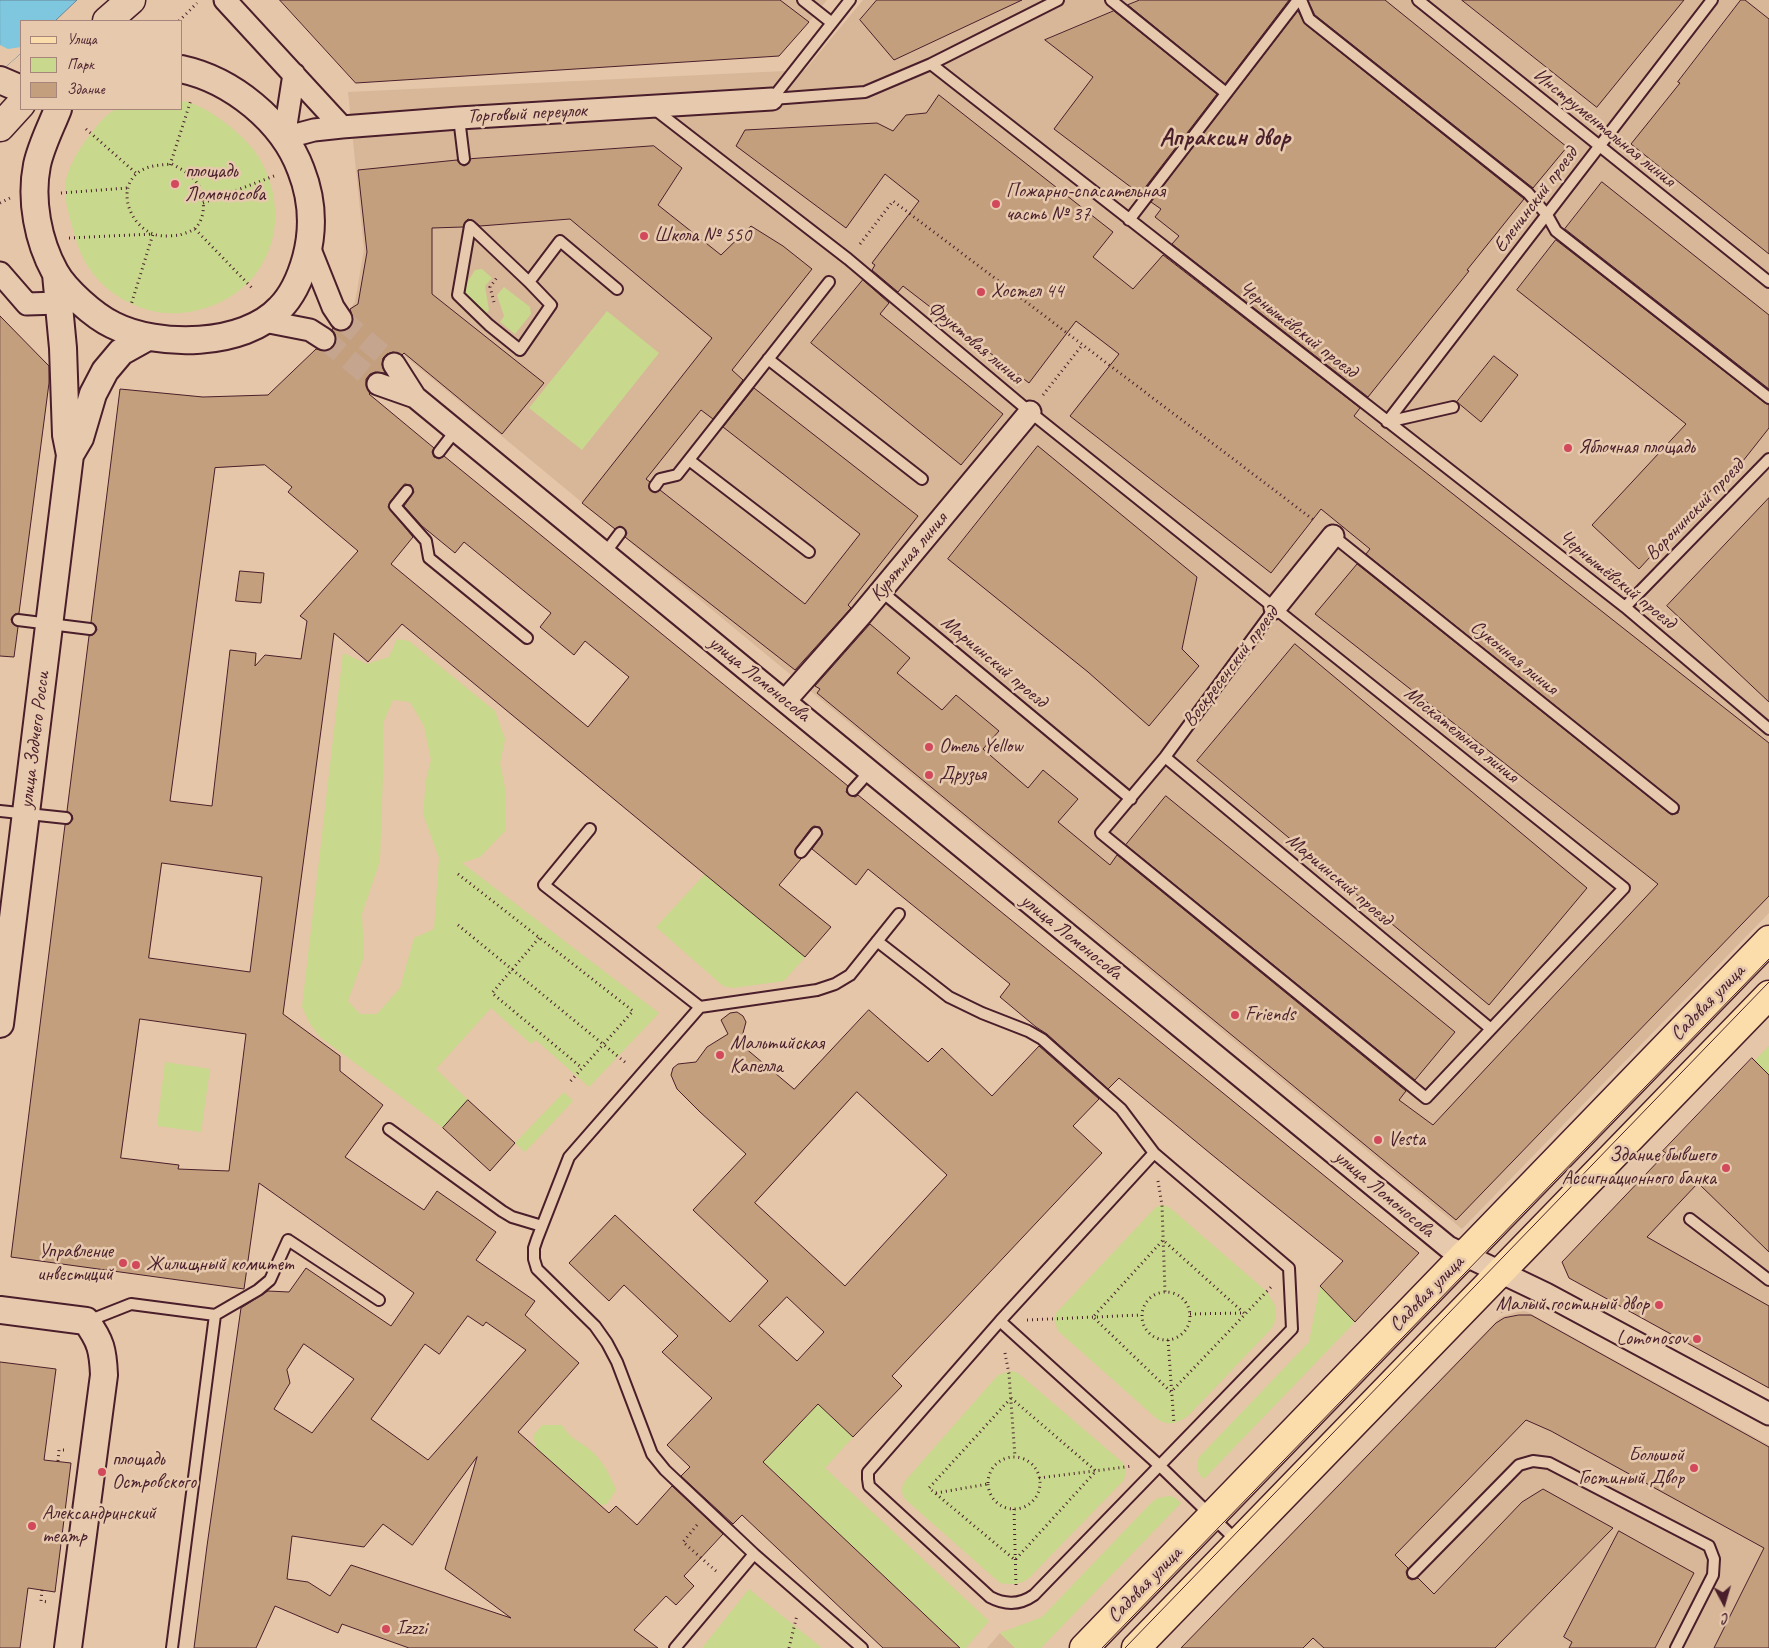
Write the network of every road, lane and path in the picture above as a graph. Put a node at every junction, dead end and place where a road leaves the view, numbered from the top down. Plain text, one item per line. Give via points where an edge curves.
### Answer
1 (131, 0) edge
2 (226, 0) edge
3 (803, 0) edge
4 (850, 0) edge
5 (1058, 0) edge
6 (1111, 0) edge
7 (1300, 0) edge
8 (1418, 0) edge
9 (1712, 0) edge
10 (197, 4) dead end
11 (108, 20) edge
12 (180, 20) edge
13 (832, 23) junction
14 (930, 64) junction
15 (182, 69) edge
16 (294, 74) junction
17 (0, 80) edge
18 (20, 89) edge
19 (1226, 93) junction
20 (192, 97) dead end
21 (772, 99) junction
22 (20, 105) edge
23 (652, 107) junction
24 (58, 110) edge
25 (459, 118) junction
26 (0, 127) edge
27 (342, 127) junction
28 (86, 129) dead end
29 (284, 138) junction
30 (1599, 146) junction
31 (464, 159) dead end
32 (170, 165) junction
33 (137, 174) junction
34 (274, 176) dead end
35 (128, 188) junction
36 (58, 193) dead end
37 (203, 202) junction
38 (1547, 215) junction
39 (1128, 220) junction
40 (195, 228) junction
41 (153, 234) junction
42 (68, 238) dead end
43 (309, 247) junction
44 (848, 259) junction
45 (508, 262) junction
46 (0, 273) edge
47 (56, 274) junction
48 (529, 282) junction
49 (829, 282) dead end
50 (1769, 282) edge
51 (253, 289) dead end
52 (617, 290) dead end
53 (59, 303) junction
54 (130, 310) dead end
55 (341, 319) tunnel mouth
56 (264, 321) junction
57 (489, 325) junction
58 (148, 337) junction
59 (324, 339) tunnel mouth
60 (1083, 344) junction
61 (768, 358) junction
62 (394, 364) tunnel mouth
63 (378, 384) tunnel mouth
64 (415, 397) junction
65 (1769, 398) edge
66 (1453, 407) dead end
67 (1030, 412) junction
68 (1387, 422) junction
69 (456, 430) junction
70 (439, 452) dead end
71 (70, 455) junction
72 (1769, 459) edge
73 (689, 460) junction
74 (922, 479) dead end
75 (655, 486) dead end
76 (407, 492) dead end
77 (620, 533) dead end
78 (1332, 536) junction
79 (809, 552) dead end
80 (605, 553) junction
81 (881, 591) junction
82 (1625, 607) junction
83 (1275, 608) junction
84 (18, 620) dead end
85 (50, 625) junction
86 (90, 629) dead end
87 (527, 638) dead end
88 (785, 701) junction
89 (1769, 729) edge
90 (1164, 757) junction
91 (870, 771) junction
92 (853, 790) dead end
93 (1131, 799) junction
94 (1673, 808) dead end
95 (0, 811) edge
96 (26, 814) junction
97 (66, 818) dead end
98 (590, 829) dead end
99 (816, 832) dead end
100 (801, 852) dead end
101 (458, 874) dead end
102 (899, 914) dead end
103 (458, 925) dead end
104 (539, 938) junction
105 (1769, 940) edge
106 (877, 941) junction
107 (512, 970) junction
108 (1769, 995) edge
109 (700, 1007) junction
110 (0, 1024) edge
111 (1492, 1029) junction
112 (603, 1044) junction
113 (582, 1068) junction
114 (640, 1075) junction
115 (569, 1083) dead end
116 (389, 1129) dead end
117 (1154, 1153) junction
118 (1690, 1219) dead end
119 (542, 1226) junction
120 (1163, 1240) junction
121 (1465, 1255) junction
122 (1289, 1268) junction
123 (1501, 1272) junction
124 (1769, 1280) edge
125 (1165, 1292) junction
126 (379, 1300) dead end
127 (0, 1310) edge
128 (1244, 1313) junction
129 (1190, 1314) junction
130 (215, 1315) junction
131 (1142, 1315) junction
132 (1093, 1317) junction
133 (86, 1321) junction
134 (1000, 1321) junction
135 (1168, 1340) junction
136 (1171, 1392) junction
137 (1011, 1398) junction
138 (1769, 1414) edge
139 (1015, 1457) junction
140 (1160, 1466) junction
141 (1096, 1472) junction
142 (1039, 1478) junction
143 (988, 1484) junction
144 (936, 1493) junction
145 (1014, 1508) junction
146 (709, 1512) junction
147 (1212, 1516) junction
148 (1238, 1542) junction
149 (754, 1554) junction
150 (1015, 1560) junction
151 (1412, 1573) dead end
152 (729, 1584) junction
153 (801, 1596) junction
154 (1017, 1603) junction
155 (68, 1648) edge
156 (172, 1648) edge
157 (675, 1648) edge
158 (789, 1648) edge
159 (862, 1648) edge
160 (1084, 1648) edge
161 (1136, 1648) edge
162 (1676, 1648) edge

1 - 11 main road
2 - 16 street
3 - 13 lane
4 - 13 lane
5 - 14 lane
6 - 19 lane
7 - 19 lane
7 - 38 lane via 1310,19 1528,193
8 - 30 lane, Инструментальная линия
9 - 30 lane, Еленинский проезд
10 - 12 path
13 - 21 lane
14 - 21 lane via 866,92
14 - 39 lane, Чернышёвский проезд
15 - 29 street via 238,94 268,118
16 - 27 street
16 - 29 street
17 - 18 street
19 - 39 lane
20 - 32 path
21 - 23 street, Торговый переулок
22 - 26 main road
23 - 25 street, Торговый переулок
23 - 44 lane, Фруктовая линия
24 - 47 street via 37,165 35,194 45,251
25 - 27 street, Торговый переулок
25 - 31 lane
27 - 29 street, Торговый переулок
28 - 33 path
29 - 43 street via 298,160 308,187 312,216
30 - 38 lane, Еленинский проезд
30 - 50 lane, Инструментальная линия
32 - 33 path via 157,165
32 - 37 path via 191,176 197,183
33 - 35 path
34 - 37 path
35 - 36 path
35 - 41 path via 128,206 134,218
37 - 40 path via 201,220
38 - 65 lane via 1556,231
38 - 68 lane, Еленинский проезд
39 - 68 lane, Чернышёвский проезд
40 - 41 path via 175,236
40 - 51 path
41 - 42 path
41 - 54 path
43 - 55 street
43 - 56 street via 293,291 280,309
44 - 60 path via 893,201
44 - 67 lane, Фруктовая линия
45 - 48 lane
45 - 57 path via 490,287 496,314
45 - 57 lane via 470,226 458,295
46 - 53 street via 27,304
47 - 53 street, улица Зодчего Росси
47 - 58 street via 83,305 113,325
48 - 52 lane via 560,241
48 - 57 lane via 551,305 520,350
49 - 61 lane
53 - 71 street, улица Зодчего Росси via 66,435
56 - 58 street via 238,334 205,340
56 - 59 street via 310,330
58 - 71 street, улица Зодчего Росси via 121,352 105,371 93,394 80,438
60 - 67 path
60 - 78 path
61 - 73 lane
61 - 74 lane
62 - 64 street, улица Ломоносова
63 - 64 street, улица Ломоносова
64 - 69 street, улица Ломоносова
66 - 68 lane
67 - 81 street, Курятная линия
67 - 83 lane, Фруктовая линия
68 - 82 lane, Чернышёвский проезд
69 - 70 lane
69 - 80 street, улица Ломоносова
71 - 85 street, улица Зодчего Росси
72 - 82 lane, Воронинский проезд
73 - 75 lane via 678,475 660,479
73 - 79 lane
76 - 87 lane via 395,506 426,541 428,558
77 - 80 lane
78 - 83 street, Воскресенский проезд
78 - 94 lane, Суконная линия
80 - 88 street, улица Ломоносова
81 - 88 street, Курятная линия
81 - 93 lane, Мариинский проезд
82 - 89 lane, Чернышёвский проезд
83 - 90 lane, Воскресенский проезд
83 - 111 lane, Москательная линия via 1624,888
84 - 85 lane
85 - 86 lane
85 - 96 street, улица Зодчего Росси
88 - 91 street, улица Ломоносова
90 - 93 lane, Воскресенский проезд
90 - 111 lane, Мариинский проезд
91 - 92 lane
91 - 121 street, улица Ломоносова via 1448,1246
93 - 111 lane, Воскресенский проезд via 1101,833 1426,1098
95 - 96 lane
96 - 97 lane
96 - 110 street, улица Зодчего Росси
98 - 109 lane via 544,885
99 - 100 lane
101 - 104 path
102 - 106 lane
103 - 107 path
104 - 107 path
104 - 112 path via 632,1011
105 - 121 main road, Садовая улица
106 - 109 lane via 850,975 835,984 817,990
106 - 117 lane via 949,997 1042,1039 1121,1109
107 - 112 path
107 - 113 path via 492,994
108 - 123 main road, Садовая улица
109 - 114 lane
112 - 113 path
112 - 114 path
113 - 115 path
114 - 119 lane via 569,1157
116 - 119 lane via 502,1211
117 - 120 path via 1162,1206
117 - 122 lane
117 - 134 lane
118 - 124 lane
119 - 146 lane via 534,1248 537,1269 607,1343 652,1454
120 - 125 path
120 - 128 path
120 - 132 path
121 - 123 street, улица Ломоносова
121 - 147 main road, Садовая улица
122 - 128 path
122 - 140 lane via 1292,1329
123 - 138 street, улица Ломоносова
123 - 148 main road, Садовая улица
125 - 129 path via 1182,1299
125 - 131 path via 1147,1301
126 - 130 lane via 288,1240 270,1280
127 - 133 street
128 - 129 path
128 - 136 path
129 - 135 path via 1185,1331
130 - 133 lane via 131,1304
130 - 156 lane
131 - 132 path
131 - 135 path via 1148,1333 1159,1340
132 - 134 path
132 - 136 path
133 - 155 street via 97,1336 103,1355 104,1375
134 - 137 path
134 - 140 lane
134 - 154 lane via 872,1466 868,1479 874,1491 990,1597 998,1602
135 - 136 path
136 - 140 path via 1174,1424
137 - 139 path
137 - 141 path
137 - 144 path via 929,1488
139 - 142 path via 1029,1462
139 - 143 path via 1004,1458 996,1464
140 - 141 path
140 - 147 lane
140 - 154 lane via 1034,1595
141 - 142 path
141 - 150 path
142 - 145 path via 1037,1494 1032,1501
143 - 144 path
143 - 145 path via 995,1501
144 - 150 path
145 - 150 path
146 - 149 lane
146 - 152 path via 683,1542
147 - 148 lane
147 - 160 main road, Садовая улица
148 - 161 main road, Садовая улица
149 - 152 lane
149 - 153 lane
150 - 154 path
151 - 162 lane via 1519,1465 1549,1462 1709,1546 1714,1558 1714,1575
152 - 157 lane
153 - 158 path
153 - 159 lane

